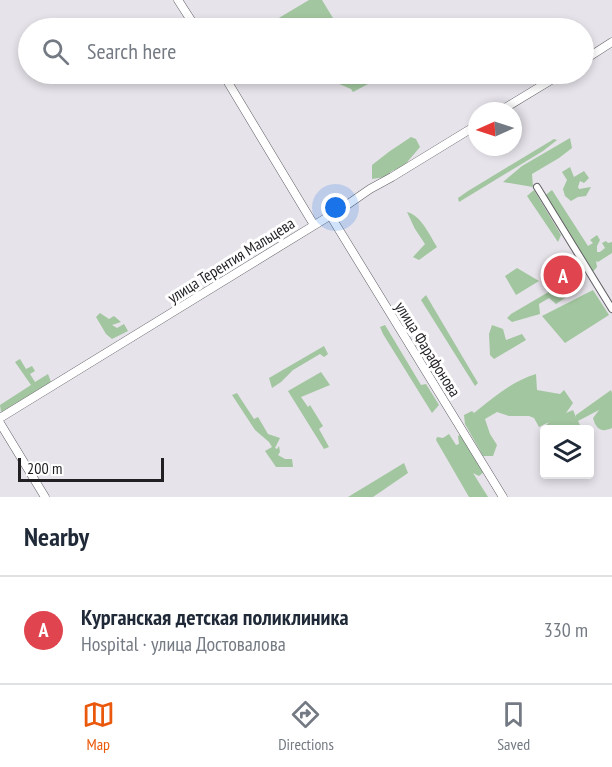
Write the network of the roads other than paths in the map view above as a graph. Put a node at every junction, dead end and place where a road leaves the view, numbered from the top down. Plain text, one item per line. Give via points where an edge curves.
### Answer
1 (178, 0) edge
2 (190, 18) edge
3 (612, 42) edge
4 (594, 54) edge
5 (229, 84) edge
6 (545, 84) edge
7 (515, 102) edge
8 (468, 131) edge
9 (537, 187) dead end
10 (330, 215) junction
11 (314, 225) junction
12 (612, 309) edge
13 (0, 418) edge
14 (0, 423) edge
15 (45, 497) edge
16 (503, 497) edge

1 - 2 street
3 - 4 street
5 - 11 street
6 - 7 street
8 - 10 street, улица Терентия Мальцева
9 - 12 street
10 - 11 street, улица Терентия Мальцева
10 - 16 street, улица Фарафонова
11 - 13 street, улица Терентия Мальцева
14 - 15 street

